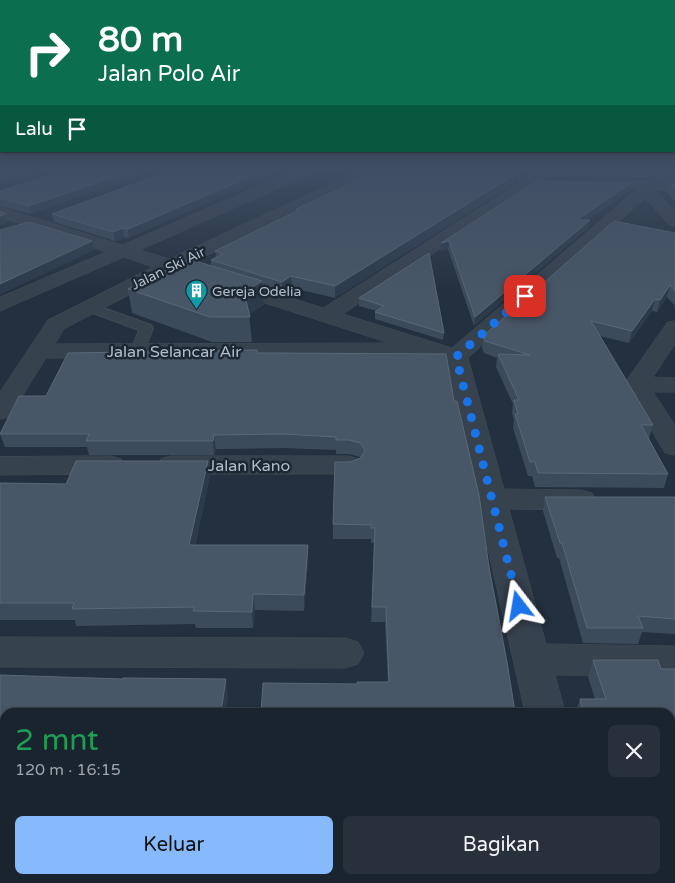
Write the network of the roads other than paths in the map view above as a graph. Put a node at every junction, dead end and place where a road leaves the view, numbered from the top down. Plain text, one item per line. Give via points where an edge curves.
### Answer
1 (216, 210) edge
2 (287, 210) edge
3 (487, 210) edge
4 (629, 210) edge
5 (660, 210) edge
6 (0, 212) edge
7 (57, 212) edge
8 (32, 221) junction
9 (672, 230) edge
10 (8, 231) edge
11 (122, 251) junction
12 (170, 266) junction
13 (0, 305) edge
14 (89, 307) junction
15 (327, 315) junction
16 (675, 328) edge
17 (429, 350) junction
18 (38, 351) junction
19 (138, 351) junction
20 (456, 357) junction
21 (636, 384) junction
22 (675, 384) edge
23 (0, 411) edge
24 (675, 447) edge
25 (349, 465) edge
26 (0, 466) edge
27 (492, 499) junction
28 (607, 500) edge
29 (0, 652) edge
30 (345, 653) dead end
31 (532, 659) junction
32 (675, 660) edge
33 (544, 708) edge

1 - 11 street, Jalan Ski Air
2 - 12 street, Jalan Ski Air
3 - 15 street
4 - 20 street via 618,225
5 - 9 street
6 - 8 street
7 - 8 street
8 - 10 street
8 - 11 street
11 - 12 street
11 - 13 street, Jalan Ski Air
12 - 14 street, Jalan Ski Air
12 - 15 street
14 - 18 street, Jalan Ski Air via 56,325
14 - 19 lane via 146,328
15 - 17 street
16 - 21 street
17 - 19 street, Jalan Selancar Air
17 - 20 street
18 - 19 street, Jalan Selancar Air
18 - 23 street, Jalan Ski Air
20 - 27 street
21 - 22 street
21 - 24 street
25 - 26 street, Jalan Kano
27 - 28 street
27 - 31 street
29 - 30 street
31 - 32 street
31 - 33 street

